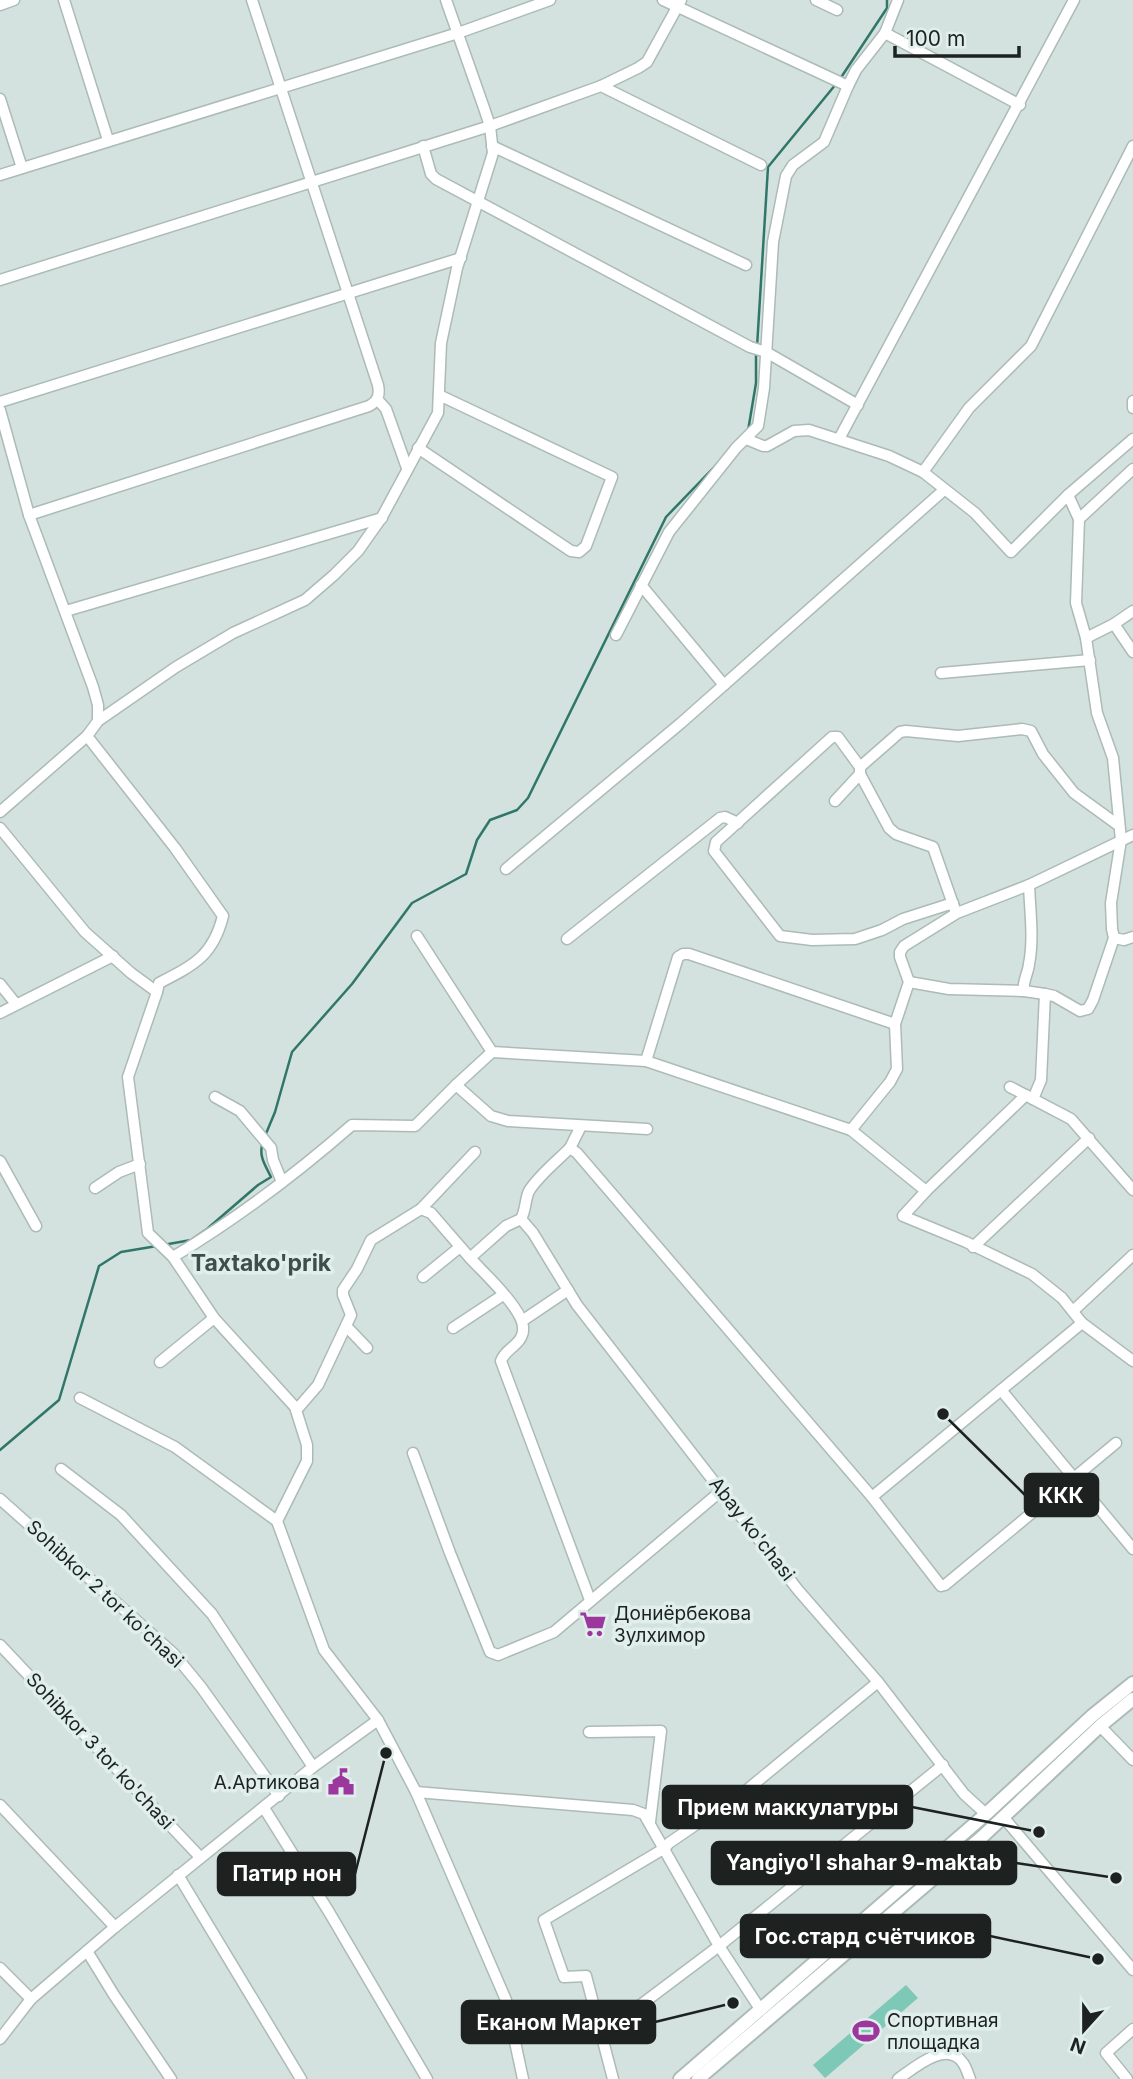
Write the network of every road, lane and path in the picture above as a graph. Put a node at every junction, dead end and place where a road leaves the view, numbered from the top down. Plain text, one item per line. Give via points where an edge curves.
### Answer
1 (14, 0) edge
2 (64, 0) edge
3 (252, 0) edge
4 (446, 0) edge
5 (550, 0) edge
6 (663, 0) edge
7 (816, 0) edge
8 (898, 0) edge
9 (1074, 0) edge
10 (679, 3) edge
11 (0, 5) edge
12 (837, 10) dead end
13 (458, 33) junction
14 (885, 33) junction
15 (846, 85) junction
16 (601, 86) junction
17 (280, 88) junction
18 (0, 99) edge
19 (1020, 105) junction
20 (490, 126) junction
21 (108, 140) junction
22 (423, 146) junction
23 (492, 146) junction
24 (1133, 146) edge
25 (761, 165) dead end
26 (22, 168) junction
27 (0, 175) edge
28 (310, 182) junction
29 (478, 202) junction
30 (461, 258) junction
31 (746, 265) dead end
32 (0, 280) edge
33 (349, 291) junction
34 (766, 352) junction
35 (439, 395) junction
36 (377, 399) junction
37 (1133, 401) edge
38 (0, 402) edge
39 (858, 405) junction
40 (1133, 408) edge
41 (0, 410) edge
42 (746, 439) junction
43 (839, 439) junction
44 (1133, 439) edge
45 (418, 449) junction
46 (407, 468) junction
47 (1133, 469) edge
48 (923, 472) junction
49 (944, 490) junction
50 (1068, 495) junction
51 (29, 515) junction
52 (1078, 516) junction
53 (382, 517) junction
54 (641, 585) junction
55 (66, 611) junction
56 (1133, 611) edge
57 (1114, 624) junction
58 (616, 635) dead end
59 (1086, 638) junction
60 (1133, 652) edge
61 (1090, 660) junction
62 (942, 673) dead end
63 (724, 685) junction
64 (98, 721) junction
65 (87, 736) junction
66 (860, 770) junction
67 (835, 801) dead end
68 (0, 812) edge
69 (738, 824) junction
70 (1118, 825) junction
71 (0, 828) edge
72 (1133, 835) edge
73 (1121, 840) junction
74 (506, 869) dead end
75 (1029, 885) junction
76 (955, 908) junction
77 (417, 936) dead end
78 (1133, 937) edge
79 (1114, 938) junction
80 (567, 939) dead end
81 (113, 956) junction
82 (909, 982) junction
83 (0, 984) edge
84 (1024, 991) junction
85 (157, 992) junction
86 (1045, 994) junction
87 (16, 1004) junction
88 (0, 1013) edge
89 (895, 1024) junction
90 (492, 1052) junction
91 (646, 1061) junction
92 (456, 1085) junction
93 (1010, 1087) dead end
94 (215, 1097) dead end
95 (1030, 1097) junction
96 (581, 1126) junction
97 (647, 1129) dead end
98 (851, 1130) junction
99 (1088, 1138) junction
100 (570, 1148) junction
101 (475, 1152) dead end
102 (0, 1161) edge
103 (140, 1164) junction
104 (282, 1182) junction
105 (95, 1188) dead end
106 (1133, 1190) edge
107 (926, 1191) junction
108 (421, 1209) junction
109 (521, 1219) junction
110 (36, 1226) dead end
111 (460, 1247) junction
112 (973, 1247) junction
113 (170, 1255) junction
114 (1133, 1255) edge
115 (470, 1258) junction
116 (423, 1277) dead end
117 (568, 1290) junction
118 (503, 1295) junction
119 (1073, 1311) junction
120 (214, 1318) junction
121 (522, 1321) junction
122 (1082, 1323) junction
123 (346, 1326) junction
124 (453, 1328) dead end
125 (367, 1348) dead end
126 (1133, 1361) edge
127 (160, 1362) dead end
128 (1001, 1390) junction
129 (80, 1398) dead end
130 (295, 1407) junction
131 (1115, 1443) dead end
132 (413, 1453) dead end
133 (61, 1469) dead end
134 (1074, 1477) junction
135 (721, 1490) junction
136 (872, 1497) junction
137 (0, 1499) edge
138 (277, 1521) junction
139 (1133, 1549) edge
140 (590, 1600) junction
141 (0, 1645) edge
142 (878, 1682) junction
143 (1133, 1682) edge
144 (1133, 1699) edge
145 (378, 1720) junction
146 (1100, 1726) junction
147 (589, 1732) dead end
148 (1133, 1760) edge
149 (943, 1765) junction
150 (313, 1768) junction
151 (416, 1792) junction
152 (279, 1796) junction
153 (0, 1805) edge
154 (264, 1808) junction
155 (990, 1810) junction
156 (1000, 1821) junction
157 (650, 1822) junction
158 (665, 1848) junction
159 (200, 1857) junction
160 (178, 1875) junction
161 (115, 1927) junction
162 (719, 1946) junction
163 (87, 1951) junction
164 (0, 1968) edge
165 (1133, 1970) edge
166 (31, 1999) junction
167 (760, 2010) junction
168 (1133, 2029) edge
169 (602, 2034) junction
170 (0, 2039) edge
171 (735, 2039) junction
172 (425, 2078) edge
173 (520, 2078) edge
174 (171, 2079) edge
175 (301, 2079) edge
176 (613, 2079) edge
177 (680, 2079) edge
178 (698, 2079) edge
179 (898, 2079) edge
180 (970, 2079) edge
181 (1127, 2079) edge

1 - 11 street
2 - 21 street
3 - 17 street
4 - 13 street
5 - 13 street
6 - 10 street
7 - 12 street
8 - 14 street
9 - 19 street
10 - 15 street
10 - 16 street via 647,62
13 - 17 street
13 - 20 street
14 - 15 street
14 - 19 street
15 - 34 street via 824,142 793,165 786,176 773,242
16 - 20 street
16 - 25 street
17 - 21 street
17 - 28 street
18 - 26 street
19 - 39 street
20 - 22 street
20 - 23 street
21 - 26 street
22 - 28 street
22 - 29 street via 436,180
23 - 29 street
23 - 31 street
24 - 48 street via 1031,346 969,408
26 - 27 street
28 - 32 street
28 - 33 street
29 - 30 street
29 - 34 street
30 - 33 street
30 - 35 street via 441,343
33 - 36 street via 378,385
33 - 38 street
34 - 39 street
34 - 42 street via 758,426
35 - 45 street via 438,413
35 - 45 street via 612,477 586,546 579,552 570,551
36 - 46 street via 386,408
36 - 51 street via 369,406
37 - 40 street
39 - 43 street
41 - 51 street
42 - 43 street via 767,446 794,431 809,430
42 - 54 street via 669,531
43 - 48 street
44 - 50 street
45 - 46 street
46 - 53 street
47 - 52 street
48 - 49 street
49 - 50 street via 975,513 1011,552
49 - 63 street
50 - 52 street
51 - 55 street
52 - 59 street via 1076,603
53 - 55 street
53 - 64 street via 358,551 305,600 216,642
54 - 58 street
54 - 63 street
55 - 64 street via 96,696
56 - 57 street
57 - 59 street
57 - 60 street
59 - 61 street
61 - 62 street
61 - 70 street via 1097,713 1112,758
63 - 74 street
64 - 65 street
65 - 68 street
65 - 85 street via 223,916 209,948 193,966 159,982
66 - 67 street
66 - 69 street via 838,737 832,737
66 - 70 street via 906,731 958,736 1023,729 1031,731 1074,793
66 - 76 street via 889,828 933,847
69 - 76 street via 716,842 714,851 780,936 855,939 903,919
69 - 80 street via 720,818
70 - 73 street
71 - 81 street via 85,932
72 - 73 street
73 - 75 street
73 - 79 street via 1111,903
75 - 76 street
75 - 84 street via 1031,931
76 - 82 street via 900,951
77 - 90 street
78 - 79 street
79 - 86 street via 1088,1009 1080,1011
81 - 85 street
81 - 87 street
82 - 84 street via 949,989
82 - 89 street
83 - 87 street
84 - 86 street
85 - 103 street via 128,1077
86 - 95 street via 1041,1080
87 - 88 street
89 - 91 street via 682,954
89 - 98 street via 897,1069
90 - 91 street
90 - 92 street
91 - 98 street
92 - 96 street via 491,1116
92 - 104 street via 415,1126 352,1125
93 - 95 street
94 - 104 street via 240,1111 271,1148
95 - 99 street via 1071,1119
95 - 107 street
96 - 97 street
96 - 100 street
98 - 107 street
99 - 106 street
99 - 112 street
100 - 109 street via 530,1191
100 - 136 street
101 - 108 street
102 - 110 street
103 - 105 street via 119,1171
103 - 113 street via 148,1233
104 - 113 street via 212,1234
107 - 112 street via 903,1216
108 - 111 street via 431,1213
108 - 123 street via 371,1240 343,1290 351,1315
109 - 115 street via 506,1226
109 - 117 street, Abay ko'chasi
111 - 115 street
111 - 116 street
112 - 119 street via 1032,1274
113 - 120 street
114 - 119 street
115 - 118 street
117 - 121 street
117 - 135 street, Abay ko'chasi
118 - 121 street
118 - 124 street
119 - 122 street
120 - 127 street
120 - 130 street
121 - 140 street via 521,1339 501,1361
122 - 126 street
122 - 128 street
123 - 125 street
123 - 130 street via 318,1385
128 - 134 street
128 - 136 street
129 - 138 street via 174,1447
130 - 138 street via 307,1461
131 - 134 street
132 - 140 street via 490,1652 498,1655 554,1632
133 - 150 street via 121,1515 212,1614
134 - 136 street via 943,1586
134 - 139 street
135 - 140 street
135 - 142 street, Abay ko'chasi
137 - 152 street, Sohibkor 2 tor ko'chasi via 174,1654
138 - 145 street via 324,1650
141 - 159 street, Sohibkor 3 tor ko'chasi
142 - 149 street, Abay ko'chasi
142 - 158 street via 748,1789
143 - 155 main road
144 - 146 main road
145 - 150 street
145 - 151 street
146 - 148 street
146 - 156 main road
147 - 157 street via 661,1731
149 - 155 street, Abay ko'chasi via 964,1794
149 - 162 street
150 - 152 street
151 - 157 street via 633,1810 645,1814
151 - 173 street via 506,2000
152 - 154 street
153 - 161 street
154 - 159 street
154 - 172 street
155 - 156 main road
155 - 167 main road
156 - 165 street
156 - 171 main road
157 - 158 street
158 - 162 street
158 - 169 street via 544,1920 564,1977 586,1976
159 - 160 street
160 - 161 street
160 - 175 street
161 - 163 street
162 - 167 street
162 - 169 street
163 - 166 street
163 - 174 street
164 - 166 street
166 - 170 street
167 - 171 main road
168 - 181 street via 1106,2053
169 - 176 street
171 - 177 main road
171 - 178 main road
179 - 180 street via 940,2053 954,2055

